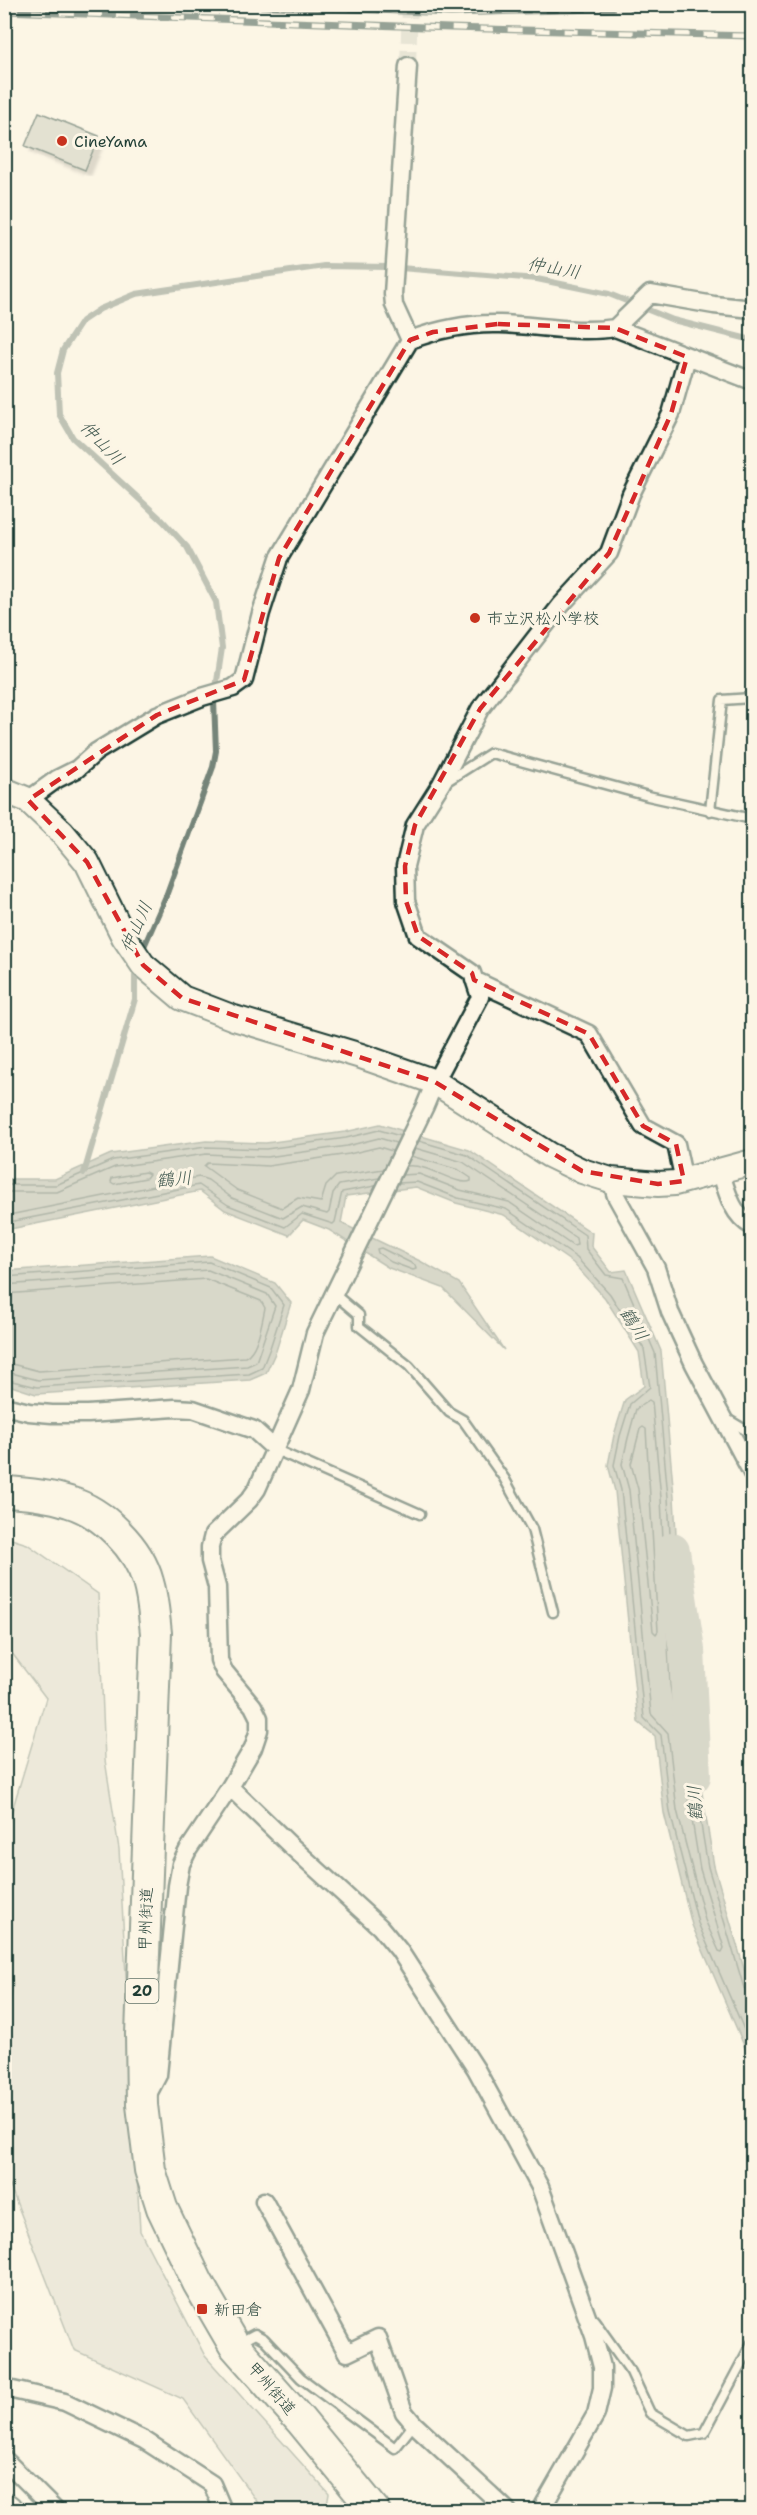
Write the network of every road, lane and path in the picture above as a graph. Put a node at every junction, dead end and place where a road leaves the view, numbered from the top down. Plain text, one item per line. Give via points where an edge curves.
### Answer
1 (408, 66) tunnel mouth
2 (753, 309) edge
3 (615, 328) junction
4 (410, 340) junction
5 (687, 357) junction
6 (753, 381) edge
7 (753, 698) edge
8 (441, 784) junction
9 (4, 790) edge
10 (28, 800) junction
11 (710, 811) junction
12 (753, 819) edge
13 (474, 980) junction
14 (435, 1082) junction
15 (753, 1162) edge
16 (722, 1173) junction
17 (611, 1180) junction
18 (684, 1181) junction
19 (753, 1226) edge
20 (333, 1293) junction
21 (4, 1406) edge
22 (723, 1417) junction
23 (753, 1434) edge
24 (276, 1450) junction
25 (753, 1473) edge
26 (4, 1492) edge
27 (420, 1514) dead end
28 (553, 1612) dead end
29 (230, 1787) junction
30 (142, 2105) junction
31 (264, 2201) dead end
32 (580, 2300) junction
33 (753, 2343) edge
34 (234, 2345) junction
35 (4, 2388) edge
36 (414, 2424) junction
37 (4, 2459) edge
38 (55, 2511) edge
39 (223, 2511) edge
40 (374, 2511) edge
41 (507, 2511) edge
42 (541, 2511) edge

1 - 4 street via 393,294
2 - 3 street via 650,294
3 - 4 street via 598,331 498,324 458,326
3 - 5 street
4 - 10 street via 279,558 244,680 233,688 157,715
5 - 6 street
5 - 8 street via 671,414 632,494 609,553 561,605 480,710
7 - 11 lane via 722,700
8 - 11 lane via 491,753
8 - 13 street via 415,825 405,866 406,901 418,936 472,973
9 - 10 street
10 - 14 street via 87,862 124,937 143,965 182,998
11 - 12 lane
13 - 14 street via 480,997
13 - 18 street via 589,1034 644,1126 676,1144
14 - 17 street via 549,1155
14 - 20 street
15 - 16 street
16 - 18 street
16 - 19 street via 734,1208
17 - 18 street via 658,1184
17 - 22 street via 628,1220 656,1268 670,1312 694,1364
20 - 24 street via 315,1333 301,1390
20 - 28 lane via 359,1315 359,1326 409,1366 449,1412 463,1420 504,1478 532,1529
21 - 24 street via 70,1414 194,1408 254,1430
22 - 23 lane
22 - 25 street
24 - 27 lane
24 - 29 street via 257,1489 213,1535 210,1547 218,1587 219,1660 259,1718 253,1748
26 - 30 highway, 甲州街道 / 20 via 70,1502 96,1515 128,1545 148,1580 156,1633 141,2034
29 - 30 street via 181,1864 158,2075
29 - 32 street via 380,1927 399,1950 476,2069 540,2187
30 - 34 highway, 甲州街道 / 20 via 150,2170 162,2208 198,2283
31 - 36 street via 347,2353 378,2338 404,2412
32 - 33 lane via 631,2372 650,2414 688,2436 704,2433
32 - 42 street via 602,2367 602,2388 596,2414
34 - 36 lane via 255,2334 264,2338 301,2378 395,2448
34 - 40 highway, 甲州街道 / 20
35 - 39 street via 65,2402 144,2440 212,2484
36 - 41 street
37 - 38 street

